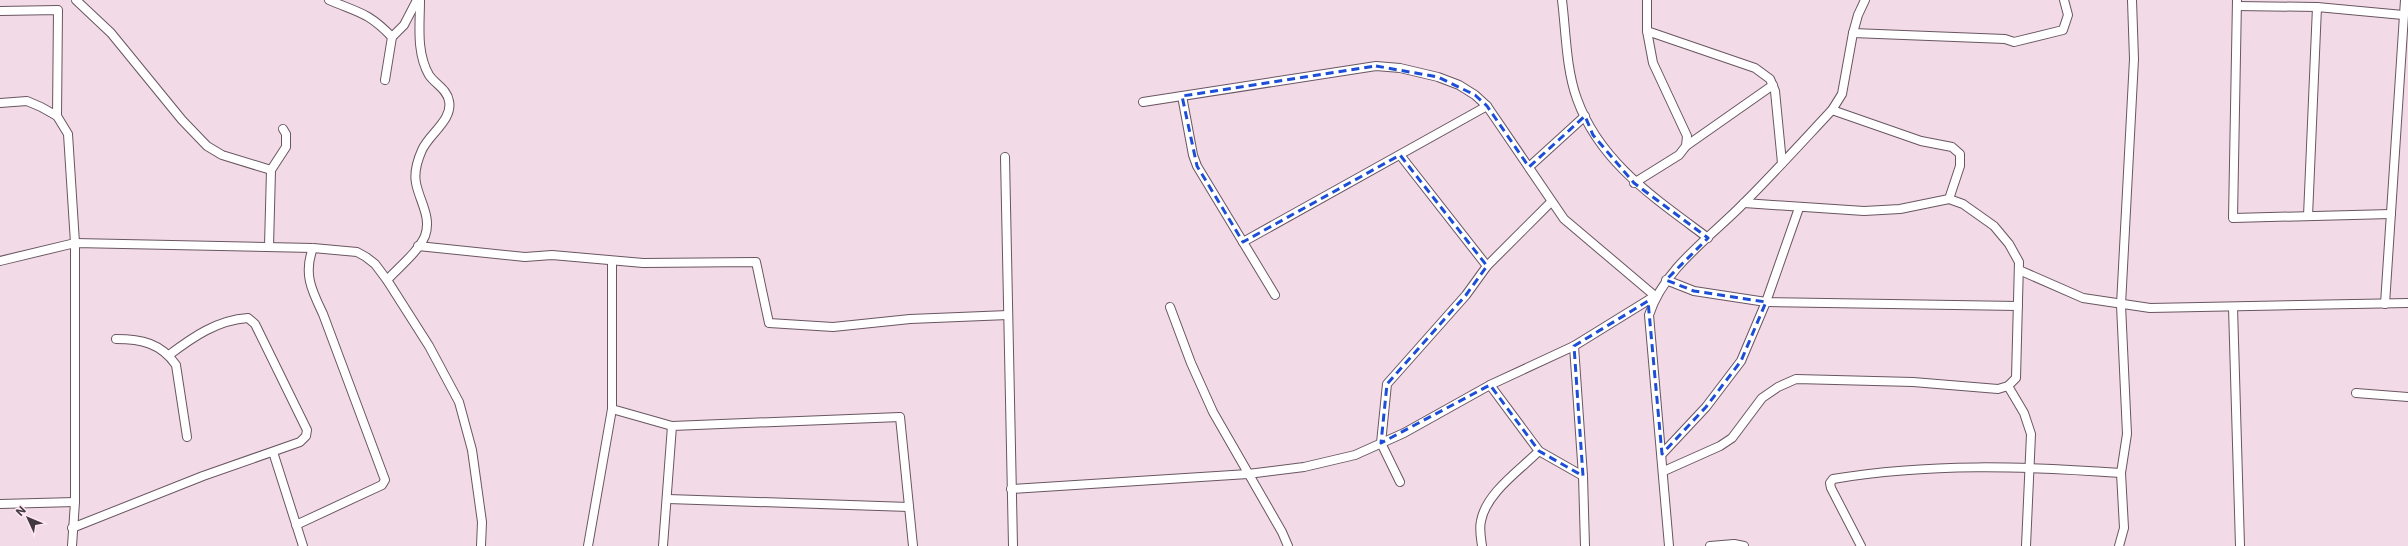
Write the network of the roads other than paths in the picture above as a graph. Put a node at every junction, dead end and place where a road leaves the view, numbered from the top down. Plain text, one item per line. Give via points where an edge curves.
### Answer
1 (76, 0) edge
2 (329, 0) edge
3 (418, 0) edge
4 (1562, 0) edge
5 (1647, 0) edge
6 (1866, 0) edge
7 (2064, 0) edge
8 (2132, 0) edge
9 (2405, 0) edge
10 (2237, 3) edge
11 (2317, 7) junction
12 (0, 11) edge
13 (2403, 15) junction
14 (1647, 31) junction
15 (1853, 33) junction
16 (392, 37) junction
17 (385, 80) dead end
18 (1773, 85) junction
19 (1182, 96) junction
20 (1143, 102) dead end
21 (0, 103) edge
22 (1487, 106) junction
23 (1832, 110) junction
24 (57, 116) junction
25 (1585, 116) junction
26 (283, 129) dead end
27 (1686, 146) junction
28 (1400, 155) junction
29 (1005, 157) dead end
30 (1782, 163) junction
31 (1529, 167) junction
32 (271, 170) junction
33 (1634, 183) junction
34 (1949, 199) junction
35 (1552, 202) junction
36 (1744, 204) junction
37 (1799, 208) junction
38 (2391, 214) junction
39 (2308, 216) junction
40 (1708, 238) junction
41 (1243, 242) junction
42 (75, 243) junction
43 (269, 246) junction
44 (418, 246) junction
45 (312, 248) junction
46 (612, 261) junction
47 (0, 262) edge
48 (1487, 266) junction
49 (2019, 270) junction
50 (387, 280) junction
51 (1666, 280) junction
52 (1275, 295) dead end
53 (1655, 296) junction
54 (1766, 302) junction
55 (2408, 303) edge
56 (2384, 304) junction
57 (2121, 305) junction
58 (2018, 306) junction
59 (1170, 307) dead end
60 (2233, 307) junction
61 (1008, 315) junction
62 (116, 339) dead end
63 (1574, 346) junction
64 (169, 355) junction
65 (1490, 385) junction
66 (2008, 386) junction
67 (2356, 393) dead end
68 (2408, 397) edge
69 (612, 409) junction
70 (672, 426) junction
71 (187, 437) dead end
72 (1381, 443) junction
73 (1539, 451) junction
74 (274, 452) junction
75 (1662, 454) junction
76 (2030, 466) junction
77 (1664, 472) junction
78 (1248, 474) junction
79 (2121, 474) junction
80 (1583, 476) junction
81 (1400, 482) dead end
82 (1012, 489) junction
83 (668, 499) junction
84 (75, 502) junction
85 (0, 504) edge
86 (909, 507) junction
87 (296, 525) junction
88 (72, 528) junction
89 (72, 546) edge
90 (303, 546) edge
91 (481, 546) edge
92 (588, 546) edge
93 (663, 546) edge
94 (913, 546) edge
95 (1012, 546) edge
96 (1288, 546) edge
97 (1482, 546) edge
98 (1585, 546) edge
99 (1669, 546) edge
100 (1710, 546) edge
101 (1744, 546) edge
102 (1861, 546) edge
103 (2026, 546) edge
104 (2119, 546) edge
105 (2240, 546) edge

1 - 32 street via 111,33 182,120 207,146 222,155
2 - 16 street via 358,10 378,22
3 - 16 street via 404,25
3 - 44 street via 422,57 434,82 445,91 450,110 422,149 417,166 416,182 425,209 427,226 425,236
4 - 25 street via 1571,70 1577,98
5 - 14 street
6 - 15 street via 1858,14
7 - 15 street via 2068,15 2063,30 2014,42 2005,39
8 - 57 street via 2134,59
9 - 13 street
10 - 11 street
10 - 39 street via 2233,218
11 - 13 street
11 - 39 street
12 - 24 street via 58,10
13 - 38 street
14 - 18 street via 1755,68 1770,79
14 - 27 street via 1653,63 1686,136
15 - 23 street via 1842,94
16 - 17 street
18 - 27 street
18 - 30 street
19 - 20 street
19 - 22 street via 1376,66 1400,68 1438,77 1459,85
19 - 41 street via 1197,166
21 - 24 street via 27,101
22 - 28 street
22 - 31 street
23 - 30 street
23 - 34 street via 1921,142 1952,147 1960,154 1960,166
24 - 42 street via 68,134
25 - 31 street
25 - 33 street via 1593,135
26 - 32 street via 286,134 286,147
27 - 33 street via 1679,155
28 - 41 street
28 - 48 street
29 - 61 street
30 - 36 street
31 - 35 street
32 - 43 street
33 - 40 street
34 - 37 street via 1900,209 1864,212
34 - 49 street via 1963,204 1994,226 2016,256
35 - 48 street
35 - 53 street via 1564,219
36 - 37 street
36 - 40 street
37 - 54 street
38 - 39 street
38 - 56 street
40 - 51 street
41 - 52 street
42 - 43 street
42 - 47 street
42 - 84 street
43 - 45 street
44 - 46 street
44 - 50 street
45 - 50 street via 358,252 375,264
45 - 87 street via 307,275 311,288 385,480 382,485
46 - 61 street via 643,264 756,262 769,323 833,327 910,319
46 - 69 street
48 - 72 street via 1466,295 1387,384
49 - 57 street via 2083,298
49 - 58 street
50 - 91 street via 429,346 459,402 472,450 482,522
51 - 53 street
51 - 54 street via 1694,291
53 - 63 street
53 - 75 street via 1649,315
54 - 58 street
54 - 75 street via 1741,361 1706,407
55 - 56 street
56 - 60 street
57 - 60 street via 2150,308
57 - 79 street via 2128,434
58 - 66 street via 2016,378
59 - 78 street via 1213,412
60 - 105 street
61 - 82 street
62 - 64 street via 147,341
63 - 65 street
63 - 80 street
64 - 71 street via 176,365
64 - 74 street via 211,327 248,318 255,324 307,430 306,436 300,442
65 - 72 street
65 - 73 street
66 - 76 street via 2024,413 2031,434
66 - 77 street via 1998,389 1947,383 1796,379 1762,398 1732,438
67 - 68 street
69 - 70 street
69 - 92 street
70 - 83 street
70 - 86 street via 900,416
72 - 78 street via 1355,455 1304,467
72 - 81 street
73 - 80 street
73 - 97 street via 1497,492 1484,509 1480,522
74 - 87 street
74 - 88 street via 203,476
75 - 77 street
76 - 79 street
76 - 102 street via 1910,469 1833,479 1830,483 1831,488
76 - 103 street
77 - 99 street
78 - 82 street
78 - 96 street
79 - 104 street via 2124,528
80 - 98 street
82 - 95 street
83 - 86 street
83 - 93 street
84 - 85 street
84 - 88 street
86 - 94 street
87 - 90 street
88 - 89 street
100 - 101 street

